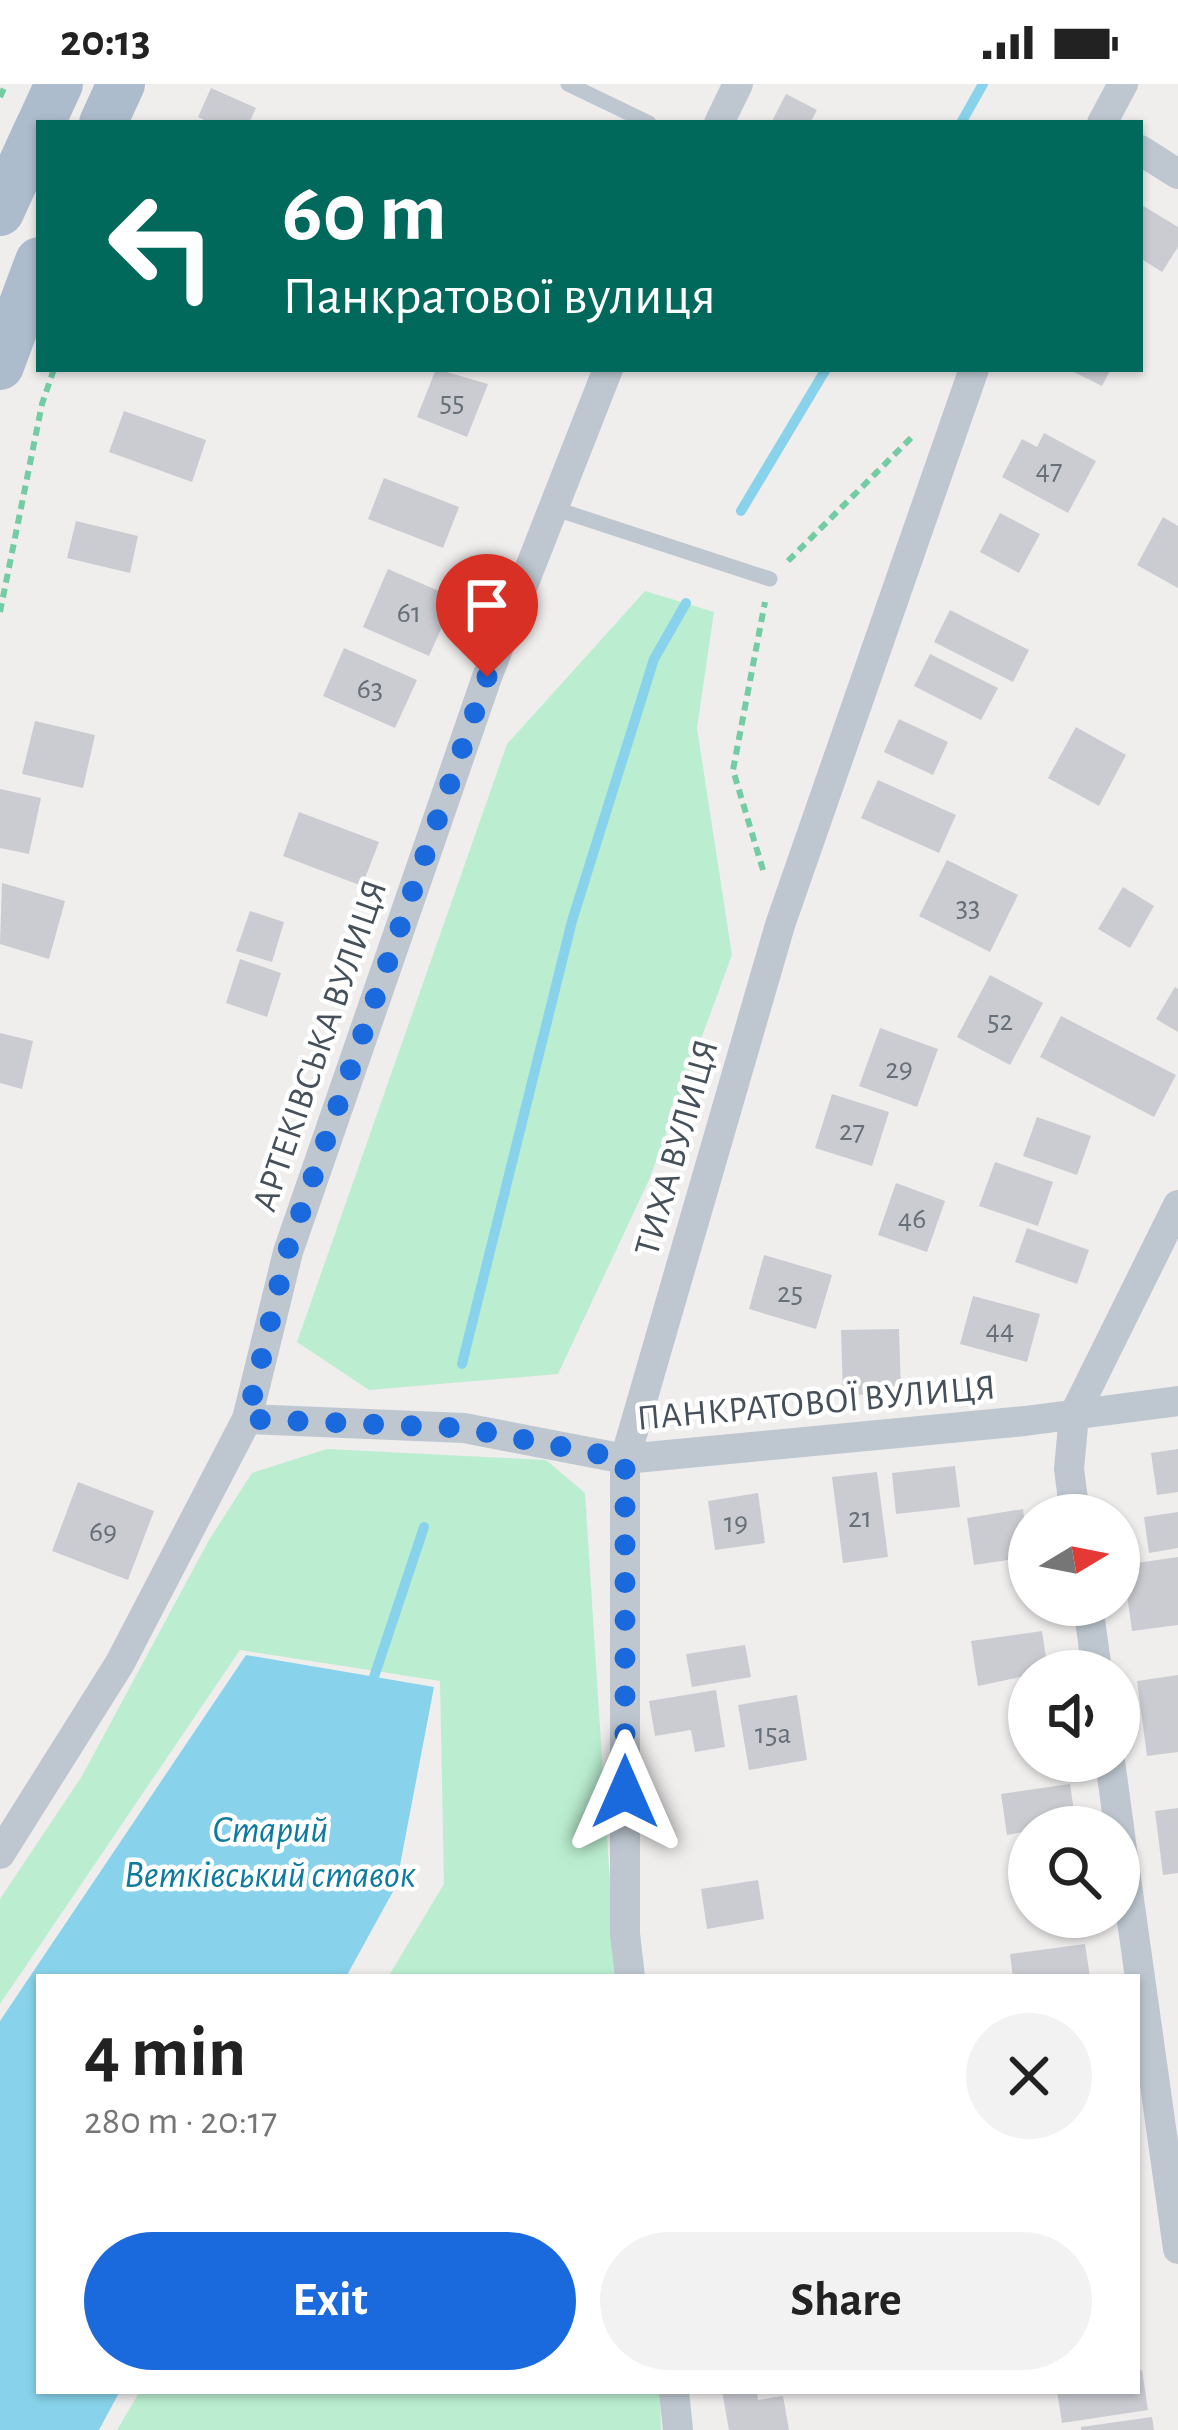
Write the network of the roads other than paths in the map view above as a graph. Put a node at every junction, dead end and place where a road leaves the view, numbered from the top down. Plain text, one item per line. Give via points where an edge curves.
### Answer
1 (59, 84) edge
2 (121, 84) edge
3 (568, 84) edge
4 (738, 84) edge
5 (1124, 84) edge
6 (42, 120) edge
7 (104, 120) edge
8 (643, 120) edge
9 (720, 120) edge
10 (1104, 120) edge
11 (36, 134) edge
12 (1143, 152) edge
13 (1178, 174) edge
14 (0, 212) edge
15 (36, 269) edge
16 (0, 365) edge
17 (607, 372) edge
18 (973, 372) edge
19 (553, 508) junction
20 (770, 579) road end
21 (1178, 1204) edge
22 (1178, 1400) edge
23 (1074, 1415) junction
24 (247, 1419) junction
25 (625, 1459) junction
26 (1072, 1494) edge
27 (0, 1854) edge
28 (1134, 1938) edge
29 (630, 1974) edge
30 (1139, 1974) edge
31 (1140, 1978) edge
32 (1178, 2249) edge
33 (674, 2394) edge
34 (678, 2430) edge

1 - 6 main road
2 - 7 main road
3 - 8 lane
4 - 9 street
5 - 10 street
11 - 14 main road
12 - 13 street
15 - 16 main road
17 - 19 street, АРТЕКІВСЬКА ВУЛИЦЯ
18 - 25 street, ТИХА ВУЛИЦЯ via 780,925
19 - 20 lane
19 - 24 street, АРТЕКІВСЬКА ВУЛИЦЯ via 287,1252
21 - 23 street
22 - 23 street, ПАНКРАТОВОЇ ВУЛИЦЯ
23 - 25 street, ПАНКРАТОВОЇ ВУЛИЦЯ
23 - 26 street
24 - 25 street, ПАНКРАТОВОЇ ВУЛИЦЯ via 464,1428
24 - 27 street, АРТЕКІВСЬКА ВУЛИЦЯ via 120,1664
25 - 29 street, ТИХА ВУЛИЦЯ
28 - 30 street
31 - 32 street
33 - 34 street

